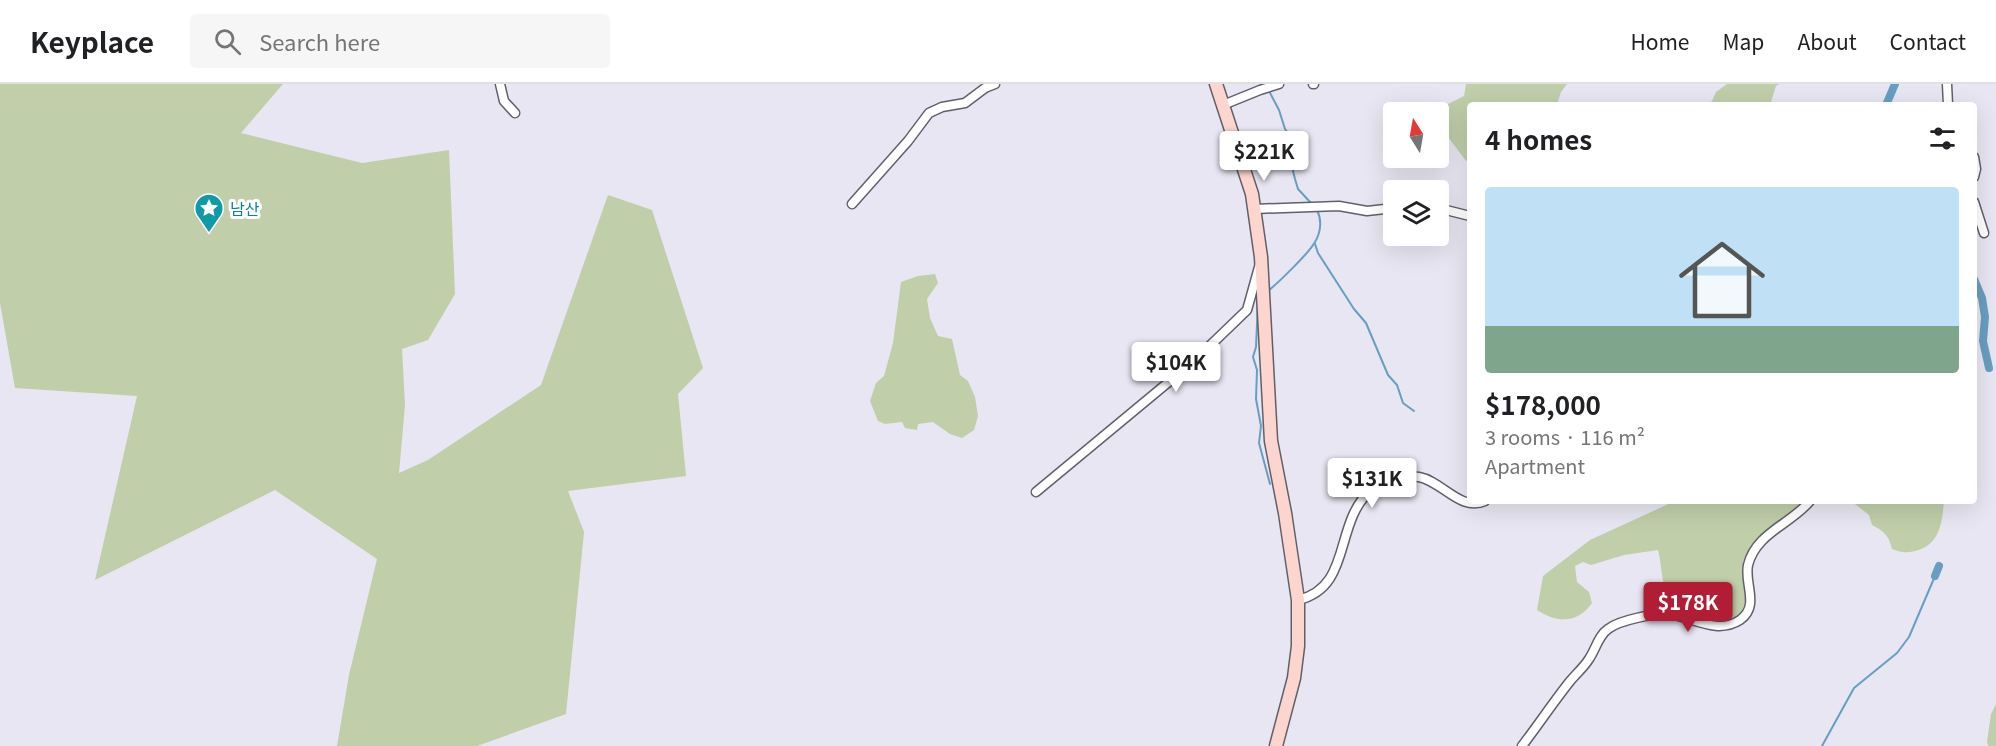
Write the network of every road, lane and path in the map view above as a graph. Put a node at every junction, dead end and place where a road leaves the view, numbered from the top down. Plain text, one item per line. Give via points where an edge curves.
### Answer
1 (500, 84) edge
2 (995, 84) edge
3 (1216, 84) edge
4 (1279, 84) edge
5 (1947, 84) edge
6 (1948, 102) edge
7 (1223, 105) junction
8 (515, 113) dead end
9 (852, 204) dead end
10 (1254, 209) junction
11 (1383, 209) edge
12 (1449, 211) edge
13 (1977, 211) edge
14 (1467, 215) edge
15 (1984, 233) dead end
16 (1261, 257) junction
17 (1036, 492) dead end
18 (1467, 503) edge
19 (1807, 504) edge
20 (1298, 600) junction
21 (1276, 746) edge
22 (1522, 746) edge

1 - 8 street via 504,101
2 - 9 street via 985,87 965,104 929,113
3 - 7 main road
4 - 7 street
5 - 6 street
7 - 10 main road
10 - 11 street via 1338,206
10 - 16 main road
12 - 14 street
13 - 15 street
16 - 17 street via 1247,310 1194,361
16 - 20 main road via 1271,441
18 - 20 street via 1419,477 1377,486 1352,516 1333,576 1310,597
19 - 22 street via 1766,536 1751,556 1750,607 1743,618 1714,626 1658,614 1609,628
20 - 21 main road via 1294,678

